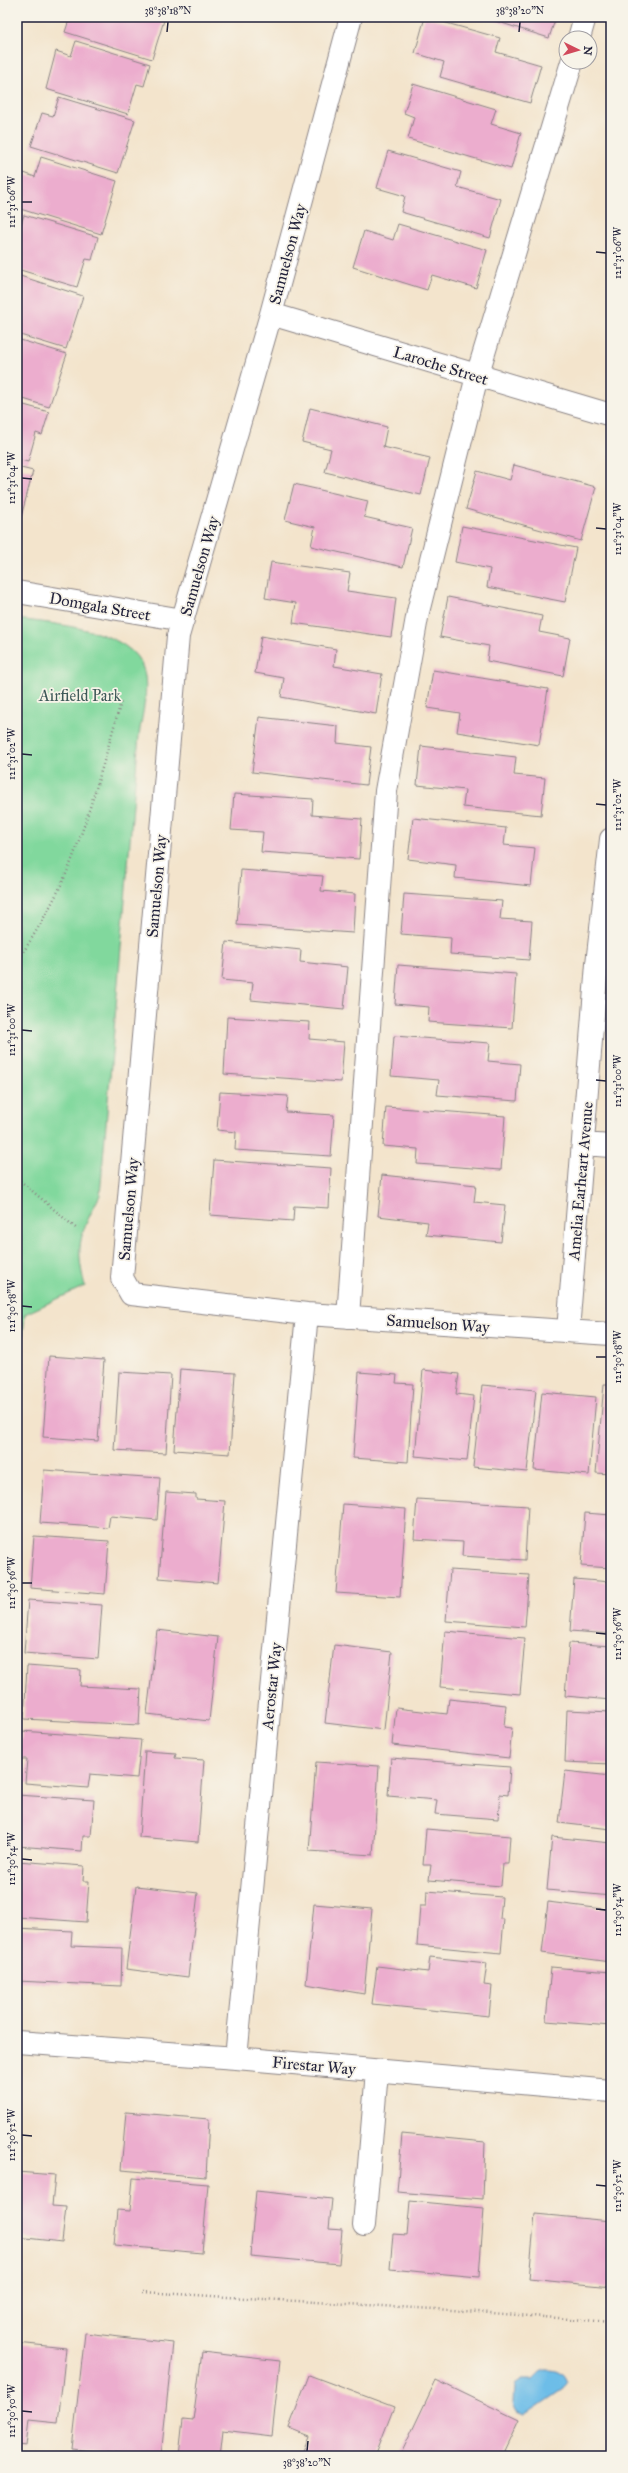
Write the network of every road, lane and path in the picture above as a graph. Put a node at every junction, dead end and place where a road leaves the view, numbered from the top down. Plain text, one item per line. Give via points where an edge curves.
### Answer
1 (351, 17) edge
2 (585, 17) edge
3 (581, 30) edge
4 (570, 70) edge
5 (271, 314) junction
6 (477, 376) junction
7 (611, 415) edge
8 (17, 592) edge
9 (183, 620) junction
10 (121, 702) dead end
11 (611, 839) edge
12 (17, 962) edge
13 (604, 964) edge
14 (583, 1144) junction
15 (611, 1146) edge
16 (17, 1178) edge
17 (77, 1229) dead end
18 (307, 1314) junction
19 (348, 1316) junction
20 (568, 1331) junction
21 (611, 1334) edge
22 (17, 2042) edge
23 (236, 2058) junction
24 (377, 2071) junction
25 (611, 2091) edge
26 (364, 2225) dead end
27 (143, 2292) dead end
28 (611, 2322) edge

1 - 5 street, Samuelson Way
2 - 3 street
4 - 6 street
5 - 6 street, Laroche Street
5 - 9 street, Samuelson Way
6 - 7 street, Laroche Street
6 - 19 street via 418,612 386,791
8 - 9 street, Domgala Street
9 - 18 street, Samuelson Way via 178,636 122,1278 131,1294
10 - 12 path via 73,858 38,928
11 - 13 street, Amelia Earheart Avenue
13 - 14 street, Amelia Earheart Avenue
14 - 15 street
14 - 20 street, Amelia Earheart Avenue
16 - 17 path
18 - 19 street, Samuelson Way
18 - 23 street, Aerostar Way
19 - 20 street, Samuelson Way
20 - 21 street, Samuelson Way
22 - 23 street, Firestar Way
23 - 24 street, Firestar Way
24 - 25 street, Firestar Way
24 - 26 street
27 - 28 path via 443,2309

